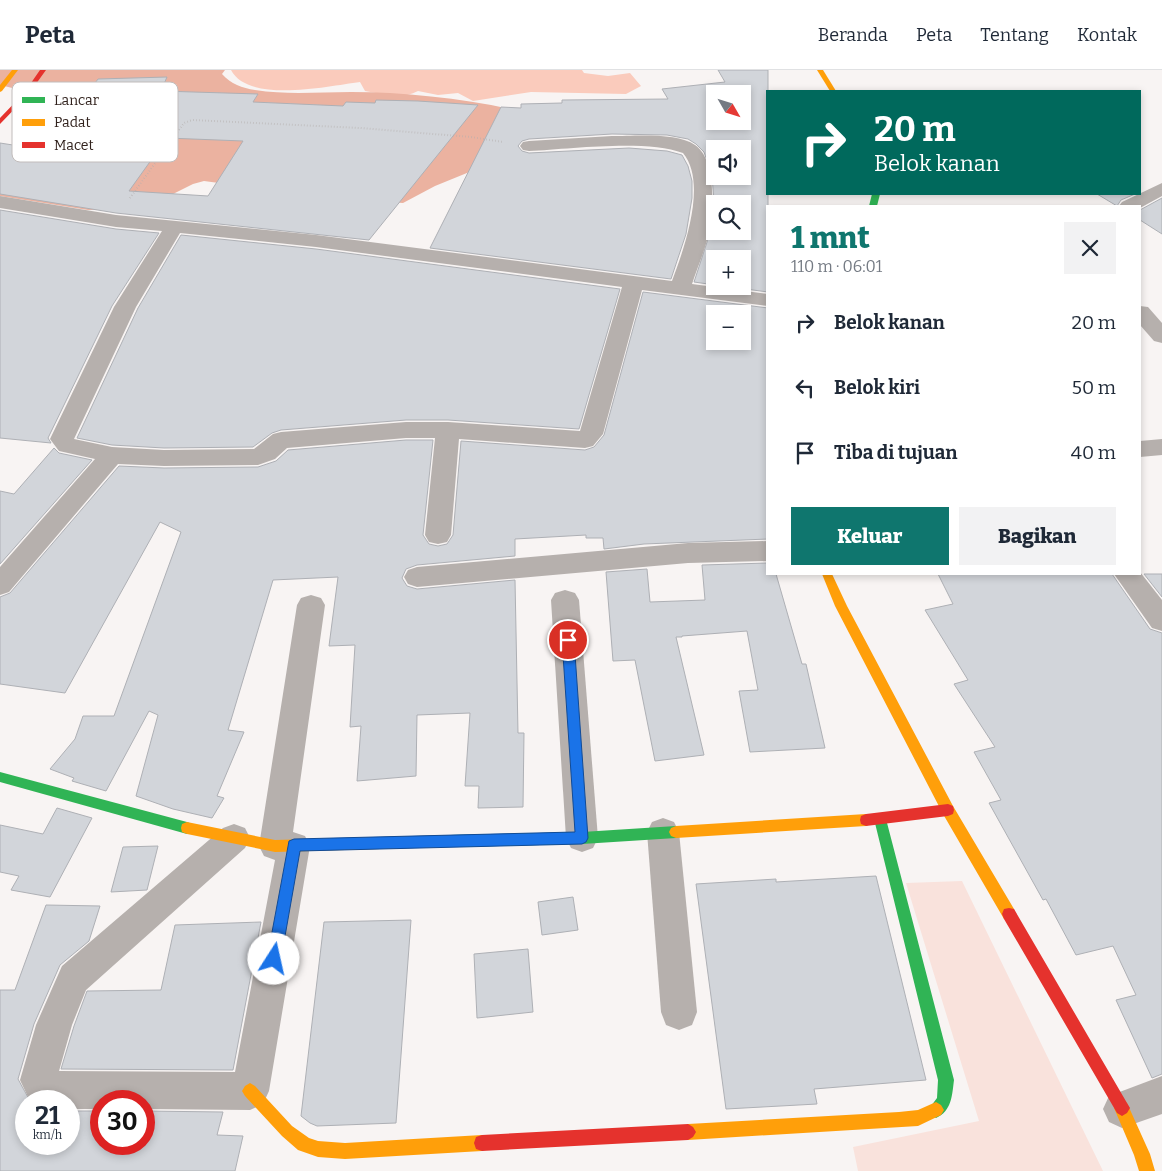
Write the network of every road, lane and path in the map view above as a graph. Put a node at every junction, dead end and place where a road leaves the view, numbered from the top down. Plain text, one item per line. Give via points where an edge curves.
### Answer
1 (15, 70) edge
2 (43, 70) edge
3 (820, 70) edge
4 (34, 82) edge
5 (0, 90) edge
6 (832, 90) edge
7 (12, 109) edge
8 (0, 122) edge
9 (178, 132) edge
10 (529, 146) joint
11 (157, 162) edge
12 (1162, 189) edge
13 (1131, 205) edge
14 (3, 206) edge
15 (116, 221) junction
16 (175, 226) junction
17 (634, 282) junction
18 (680, 288) junction
19 (766, 300) edge
20 (1141, 313) edge
21 (1162, 336) edge
22 (448, 430) junction
23 (1162, 447) edge
24 (1141, 449) edge
25 (112, 455) junction
26 (438, 535) dead end
27 (766, 551) edge
28 (828, 575) edge
29 (1128, 575) edge
30 (417, 577) dead end
31 (0, 585) edge
32 (566, 600) dead end
33 (311, 604) dead end
34 (1162, 620) edge
35 (0, 777) edge
36 (948, 810) junction
37 (880, 819) junction
38 (663, 832) junction
39 (234, 838) junction
40 (582, 838) junction
41 (284, 846) junction
42 (679, 1012) dead end
43 (250, 1090) junction
44 (1162, 1095) edge
45 (1122, 1109) junction
46 (1147, 1171) edge

1 - 5 main road
2 - 4 main road
3 - 6 main road
7 - 8 main road
9 - 10 path via 192,120 273,122 482,138
10 - 18 street via 649,141 672,142 689,149 698,161 703,193 698,235
11 - 15 path
12 - 13 street
14 - 15 street
15 - 16 street
16 - 17 street
16 - 25 street via 125,307 62,438 67,445
17 - 18 street
17 - 22 street via 588,438
18 - 19 street
20 - 21 street
22 - 25 street via 406,430 281,440 258,457
22 - 26 street
23 - 24 street
25 - 31 street
27 - 30 street via 688,553
28 - 36 main road via 841,606
29 - 34 street
32 - 40 street
33 - 41 street
35 - 39 main road via 197,831
36 - 37 main road
36 - 45 main road
37 - 38 main road
37 - 43 main road via 946,1080 946,1096 940,1107 927,1115 874,1122 346,1151 315,1149 290,1134
38 - 40 main road
38 - 42 street
39 - 41 main road
39 - 43 street via 74,978 54,1025 38,1080 42,1086 56,1090
40 - 41 main road
41 - 43 street
44 - 45 street
45 - 46 main road

